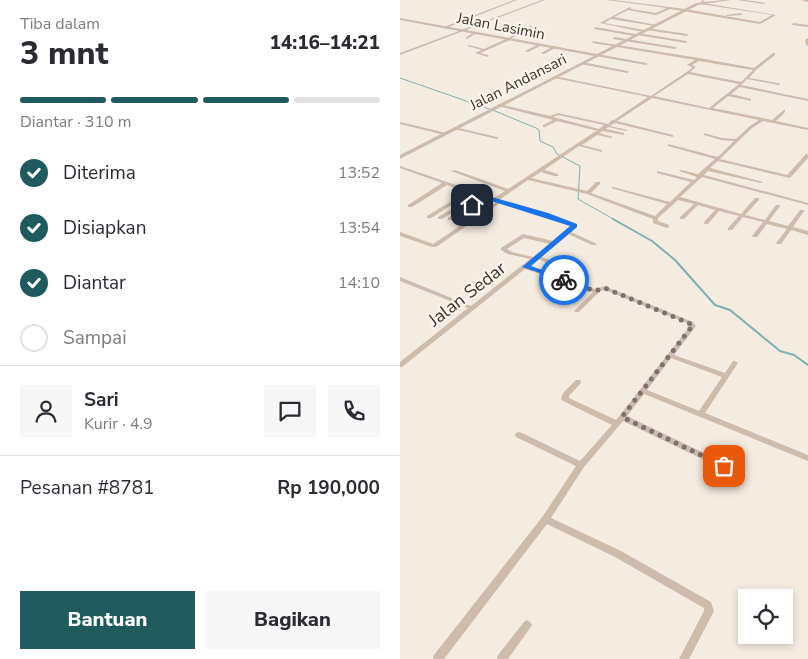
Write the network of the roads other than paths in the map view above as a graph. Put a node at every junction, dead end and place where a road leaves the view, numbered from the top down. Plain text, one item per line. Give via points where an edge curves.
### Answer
1 (516, 0) edge
2 (544, 0) edge
3 (608, 0) edge
4 (730, 0) edge
5 (738, 0) edge
6 (802, 0) edge
7 (620, 1) edge
8 (703, 1) edge
9 (808, 1) edge
10 (764, 3) dead end
11 (638, 4) junction
12 (671, 8) junction
13 (628, 9) junction
14 (684, 10) junction
15 (741, 14) dead end
16 (717, 17) junction
17 (612, 18) junction
18 (400, 19) edge
19 (793, 24) dead end
20 (655, 25) junction
21 (801, 25) joint
22 (807, 26) edge
23 (445, 27) junction
24 (537, 28) dead end
25 (595, 28) dead end
26 (464, 30) junction
27 (645, 30) junction
28 (476, 33) junction
29 (520, 33) junction
30 (635, 35) junction
31 (687, 35) dead end
32 (535, 36) dead end
33 (466, 38) dead end
34 (614, 38) dead end
35 (508, 39) junction
36 (627, 40) junction
37 (807, 40) edge
38 (593, 42) dead end
39 (686, 42) dead end
40 (680, 44) dead end
41 (540, 45) junction
42 (808, 45) edge
43 (470, 46) dead end
44 (616, 46) junction
45 (555, 47) junction
46 (675, 48) dead end
47 (484, 49) junction
48 (527, 51) dead end
49 (543, 53) dead end
50 (400, 54) edge
51 (774, 54) dead end
52 (597, 55) junction
53 (487, 56) dead end
54 (699, 58) junction
55 (582, 62) junction
56 (646, 64) dead end
57 (754, 69) junction
58 (627, 72) dead end
59 (688, 73) junction
60 (555, 77) junction
61 (746, 78) junction
62 (778, 84) dead end
63 (740, 85) junction
64 (728, 96) junction
65 (649, 97) junction
66 (750, 100) dead end
67 (808, 100) edge
68 (497, 107) junction
69 (710, 109) junction
70 (784, 111) dead end
71 (551, 118) junction
72 (557, 119) junction
73 (762, 120) junction
74 (613, 121) junction
75 (773, 122) junction
76 (400, 123) edge
77 (607, 125) junction
78 (544, 126) dead end
79 (455, 128) junction
80 (808, 129) edge
81 (599, 131) junction
82 (446, 134) junction
83 (704, 134) dead end
84 (672, 136) dead end
85 (611, 137) dead end
86 (497, 138) dead end
87 (738, 140) junction
88 (578, 145) junction
89 (669, 145) dead end
90 (601, 151) dead end
91 (808, 154) edge
92 (400, 157) edge
93 (718, 159) junction
94 (745, 166) junction
95 (400, 167) edge
96 (707, 169) junction
97 (540, 170) junction
98 (453, 171) dead end
99 (681, 171) dead end
100 (659, 172) dead end
101 (556, 175) dead end
102 (735, 175) junction
103 (700, 176) junction
104 (528, 179) junction
105 (694, 181) junction
106 (761, 182) dead end
107 (598, 183) dead end
108 (446, 184) junction
109 (613, 188) dead end
110 (469, 192) junction
111 (508, 192) junction
112 (585, 193) junction
113 (478, 195) junction
114 (485, 197) junction
115 (677, 198) junction
116 (758, 199) dead end
117 (497, 201) junction
118 (670, 204) junction
119 (697, 204) junction
120 (808, 204) edge
121 (410, 206) dead end
122 (778, 206) dead end
123 (718, 209) junction
124 (802, 211) dead end
125 (742, 215) junction
126 (429, 217) dead end
127 (440, 218) dead end
128 (656, 218) junction
129 (682, 218) dead end
130 (450, 219) dead end
131 (765, 221) junction
132 (706, 224) dead end
133 (668, 226) dead end
134 (790, 228) junction
135 (730, 229) dead end
136 (568, 232) junction
137 (808, 233) edge
138 (400, 234) edge
139 (755, 236) dead end
140 (554, 243) junction
141 (594, 244) dead end
142 (780, 244) dead end
143 (536, 258) junction
144 (554, 264) dead end
145 (526, 267) junction
146 (400, 279) edge
147 (597, 291) junction
148 (472, 308) junction
149 (577, 311) dead end
150 (671, 356) junction
151 (735, 363) dead end
152 (400, 365) edge
153 (726, 376) junction
154 (578, 382) dead end
155 (642, 391) junction
156 (700, 414) junction
157 (622, 417) junction
158 (617, 424) junction
159 (519, 435) dead end
160 (805, 456) edge
161 (582, 465) junction
162 (724, 466) dead end
163 (546, 519) junction
164 (527, 625) dead end
165 (438, 659) edge
166 (502, 659) edge
167 (684, 659) edge

1 - 23 street
2 - 26 street
3 - 7 street
4 - 8 street, Jalan Andansari
5 - 10 street
6 - 9 street
7 - 11 street
8 - 14 street, Jalan Andansari
8 - 16 street via 775,15 760,24
11 - 12 street
11 - 13 street
12 - 13 street via 656,14
12 - 14 street
13 - 17 street
14 - 16 street
14 - 20 street, Jalan Andansari
15 - 16 street
17 - 20 street
17 - 27 street via 600,23
18 - 23 street, Jalan Lasimin
19 - 21 street
20 - 27 street, Jalan Andansari
21 - 22 street
23 - 26 street, Jalan Lasimin
24 - 29 street
25 - 30 street
26 - 28 street, Jalan Lasimin
26 - 50 street
27 - 30 street, Jalan Andansari
27 - 31 street
28 - 33 street
28 - 35 street, Jalan Lasimin
29 - 32 street
29 - 35 street
30 - 36 street, Jalan Andansari
30 - 39 street
30 - 40 street
34 - 36 street
35 - 41 street, Jalan Lasimin
35 - 47 street
36 - 44 street, Jalan Andansari
36 - 46 street
37 - 42 street
38 - 44 street
41 - 45 street, Jalan Lasimin
41 - 48 street
43 - 47 street
44 - 52 street, Jalan Andansari
44 - 54 street
45 - 49 street
45 - 52 street, Jalan Lasimin
47 - 53 street via 477,53
51 - 57 street
52 - 55 street, Jalan Andansari
52 - 56 street
54 - 57 street
54 - 59 street via 689,65 694,67
55 - 58 street
55 - 60 street, Jalan Andansari
57 - 61 street
59 - 63 street
59 - 65 street
60 - 65 street
60 - 68 street, Jalan Andansari
61 - 62 street
61 - 63 street
63 - 64 street
63 - 67 street
64 - 66 street
64 - 69 street
65 - 69 street
65 - 74 street
68 - 71 street
68 - 79 street, Jalan Andansari
69 - 73 street
70 - 75 street
71 - 72 street
71 - 77 street via 558,114
72 - 78 street
72 - 81 street
73 - 75 street
73 - 87 street
74 - 77 street
74 - 84 street
75 - 80 street
76 - 82 street
77 - 81 street
77 - 81 street via 625,132
79 - 82 street, Jalan Andansari
79 - 86 street
81 - 85 street
81 - 88 street
82 - 92 street, Jalan Andansari
83 - 87 street
87 - 93 street
88 - 90 street
88 - 97 street
89 - 93 street
91 - 94 street via 788,177
93 - 94 street
93 - 96 street
94 - 102 street
95 - 108 street
96 - 102 street
96 - 103 street
97 - 101 street
97 - 104 street
98 - 111 street
99 - 103 street
100 - 105 street
102 - 106 street
103 - 105 street
103 - 120 street
104 - 111 street
104 - 112 street
105 - 115 street
107 - 112 street
108 - 110 street
108 - 121 street
109 - 118 street
110 - 113 street
110 - 126 street
111 - 117 street
112 - 128 street
113 - 114 street
113 - 127 street
114 - 117 street
114 - 130 street
115 - 118 street
115 - 119 street
116 - 125 street
117 - 136 street, Jalan Sedar via 546,214 575,226
117 - 138 street via 434,246
118 - 128 street
119 - 123 street
119 - 129 street
122 - 131 street
123 - 125 street
123 - 132 street
124 - 134 street
125 - 131 street
125 - 135 street
128 - 133 street via 655,222
131 - 134 street
131 - 139 street
134 - 137 street
134 - 142 street
136 - 140 street, Jalan Sedar
136 - 141 street
140 - 143 street, Jalan Sedar
140 - 143 street via 523,236 503,249
143 - 144 street
143 - 145 street, Jalan Sedar
145 - 147 street
145 - 148 street, Jalan Sedar
146 - 148 street
147 - 149 street
147 - 150 street via 605,288 693,325
148 - 152 street, Jalan Sedar
150 - 153 street
150 - 155 street
151 - 153 street
153 - 156 street
154 - 158 street via 565,399
155 - 156 street
155 - 157 street
156 - 160 street
157 - 158 street
157 - 162 street
158 - 161 street
159 - 161 street
161 - 163 street
163 - 165 street
163 - 167 street via 708,604 709,611
164 - 166 street

